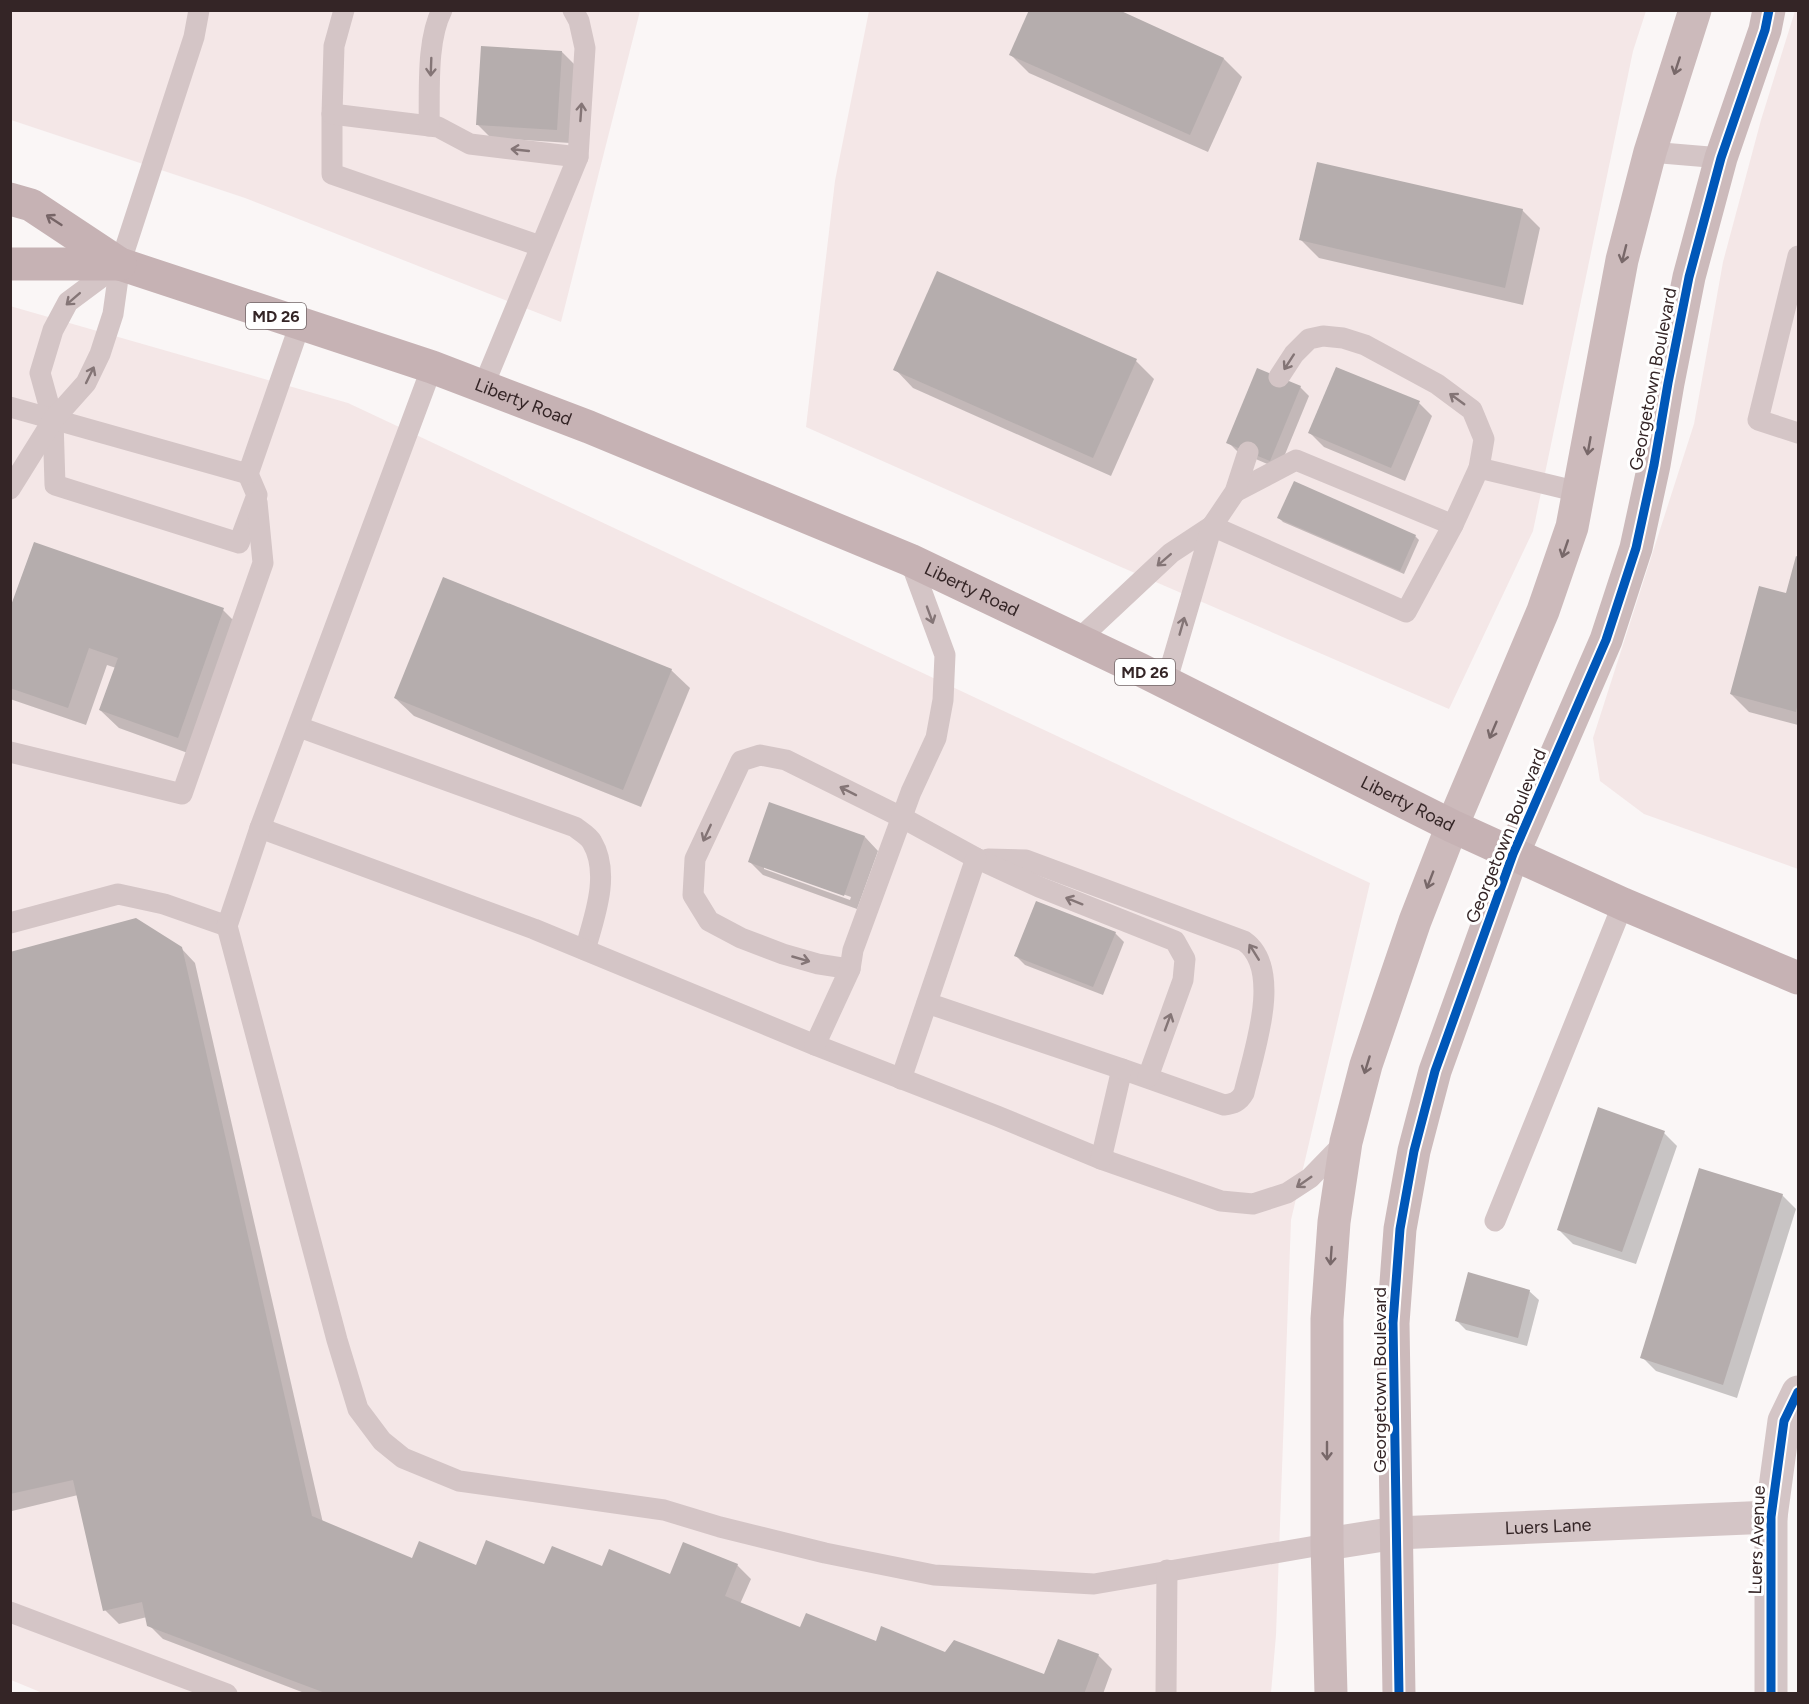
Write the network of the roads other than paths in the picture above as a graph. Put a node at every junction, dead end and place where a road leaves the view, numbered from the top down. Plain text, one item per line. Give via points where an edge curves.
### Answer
1 (199, 10) edge
2 (344, 10) edge
3 (441, 10) edge
4 (573, 10) edge
5 (1695, 10) edge
6 (1769, 10) edge
7 (332, 114) junction
8 (429, 126) junction
9 (1650, 152) junction
10 (578, 157) junction
11 (1721, 158) junction
12 (10, 198) edge
13 (540, 246) junction
14 (1798, 256) edge
15 (10, 264) edge
16 (120, 264) junction
17 (300, 324) junction
18 (432, 367) junction
19 (1279, 377) dead end
20 (483, 387) junction
21 (10, 407) edge
22 (53, 420) junction
23 (1798, 433) edge
24 (1248, 452) dead end
25 (1479, 468) junction
26 (248, 474) junction
27 (10, 489) edge
28 (1235, 492) junction
29 (1579, 492) junction
30 (257, 495) junction
31 (1454, 525) junction
32 (1212, 526) junction
33 (910, 560) junction
34 (1078, 640) junction
35 (1166, 682) junction
36 (299, 727) junction
37 (10, 752) edge
38 (901, 817) junction
39 (1452, 826) junction
40 (260, 828) junction
41 (1513, 854) junction
42 (976, 858) junction
43 (1623, 904) junction
44 (10, 923) edge
45 (227, 926) junction
46 (585, 950) junction
47 (850, 969) junction
48 (1798, 978) edge
49 (927, 1003) junction
50 (815, 1045) junction
51 (1122, 1069) junction
52 (1148, 1077) junction
53 (901, 1078) junction
54 (1346, 1142) junction
55 (1101, 1159) junction
56 (1495, 1221) dead end
57 (1798, 1392) edge
58 (1771, 1517) junction
59 (1396, 1533) junction
60 (1327, 1544) junction
61 (1167, 1570) junction
62 (10, 1612) edge
63 (227, 1694) edge
64 (1166, 1694) edge
65 (1331, 1694) edge
66 (1398, 1694) edge
67 (1772, 1694) edge

1 - 16 lane via 194,37
2 - 7 lane via 334,46
3 -> 8 lane via 431,52
10 -> 4 lane via 585,48
5 -> 9 street
6 - 11 street, Georgetown Boulevard
7 - 8 lane
7 - 13 lane via 332,174
10 -> 8 lane via 470,144
9 - 11 lane
9 -> 29 street via 1622,260
10 - 13 lane
11 - 41 street, Georgetown Boulevard via 1689,277 1636,548 1606,640
16 -> 12 main road, Liberty Road / MD 26 via 31,205
13 - 20 lane
14 - 23 lane via 1758,420
15 - 16 main road, Liberty Road / MD 26
16 - 17 main road, Liberty Road / MD 26
22 -> 16 lane via 87,383 100,354 113,314
16 -> 22 lane via 68,302 53,330 40,373
17 - 18 main road, Liberty Road / MD 26
17 - 26 lane
18 - 20 main road, Liberty Road / MD 26
18 - 36 lane
25 -> 19 lane via 1484,439 1472,410 1437,384 1365,345 1343,338 1309,339
20 - 33 main road, Liberty Road / MD 26
21 - 22 lane
22 - 26 lane
22 - 27 lane
22 - 30 lane via 55,485 239,543
24 - 28 lane
25 - 29 lane
25 - 31 lane
26 - 30 lane
28 - 31 lane via 1296,460
28 - 32 lane
29 -> 39 street via 1572,527 1544,611
30 - 37 lane via 263,563 182,794
31 - 32 lane via 1406,612
32 -> 34 lane via 1171,553
35 -> 32 lane
33 - 34 main road, Liberty Road / MD 26
33 -> 38 lane via 945,655 936,738
34 - 35 main road, Liberty Road / MD 26
35 - 39 main road, Liberty Road / MD 26
36 - 40 lane
36 - 46 lane via 575,827 592,841 600,866 600,897
38 - 42 lane
38 - 47 lane via 853,950
38 -> 47 lane via 786,760 760,755 741,761 695,859 693,895 709,921 783,954
39 - 41 main road, Liberty Road / MD 26
39 -> 54 street via 1370,1053
40 - 45 lane
40 - 46 lane
41 - 43 main road, Liberty Road / MD 26
41 - 59 street, Georgetown Boulevard via 1435,1071 1414,1151 1400,1228 1393,1323
42 - 49 lane
52 -> 42 lane via 1184,980 1185,960 1174,941
52 -> 42 lane via 1224,1105 1240,1100 1263,1008 1264,980 1253,947 1026,861
43 - 48 main road, Liberty Road / MD 26
43 - 56 lane
44 - 45 lane via 118,894 164,904
45 - 61 lane via 358,1409 382,1440 403,1458 459,1481 664,1510 825,1553 934,1575 1094,1584
46 - 50 lane
47 - 50 lane
49 - 51 lane
49 - 53 lane
50 - 53 lane
51 - 52 lane
51 - 55 lane
53 - 55 lane
54 -> 55 lane via 1310,1178 1287,1193 1253,1204 1221,1201
54 -> 60 street via 1334,1222 1327,1319
57 - 58 street, Luers Avenue via 1784,1421
58 - 59 street, Luers Lane
58 - 67 street, Luers Avenue
59 - 60 street, Luers Lane
59 - 66 street, Georgetown Boulevard
60 - 61 lane
60 - 65 street
61 - 64 lane
62 - 63 lane

